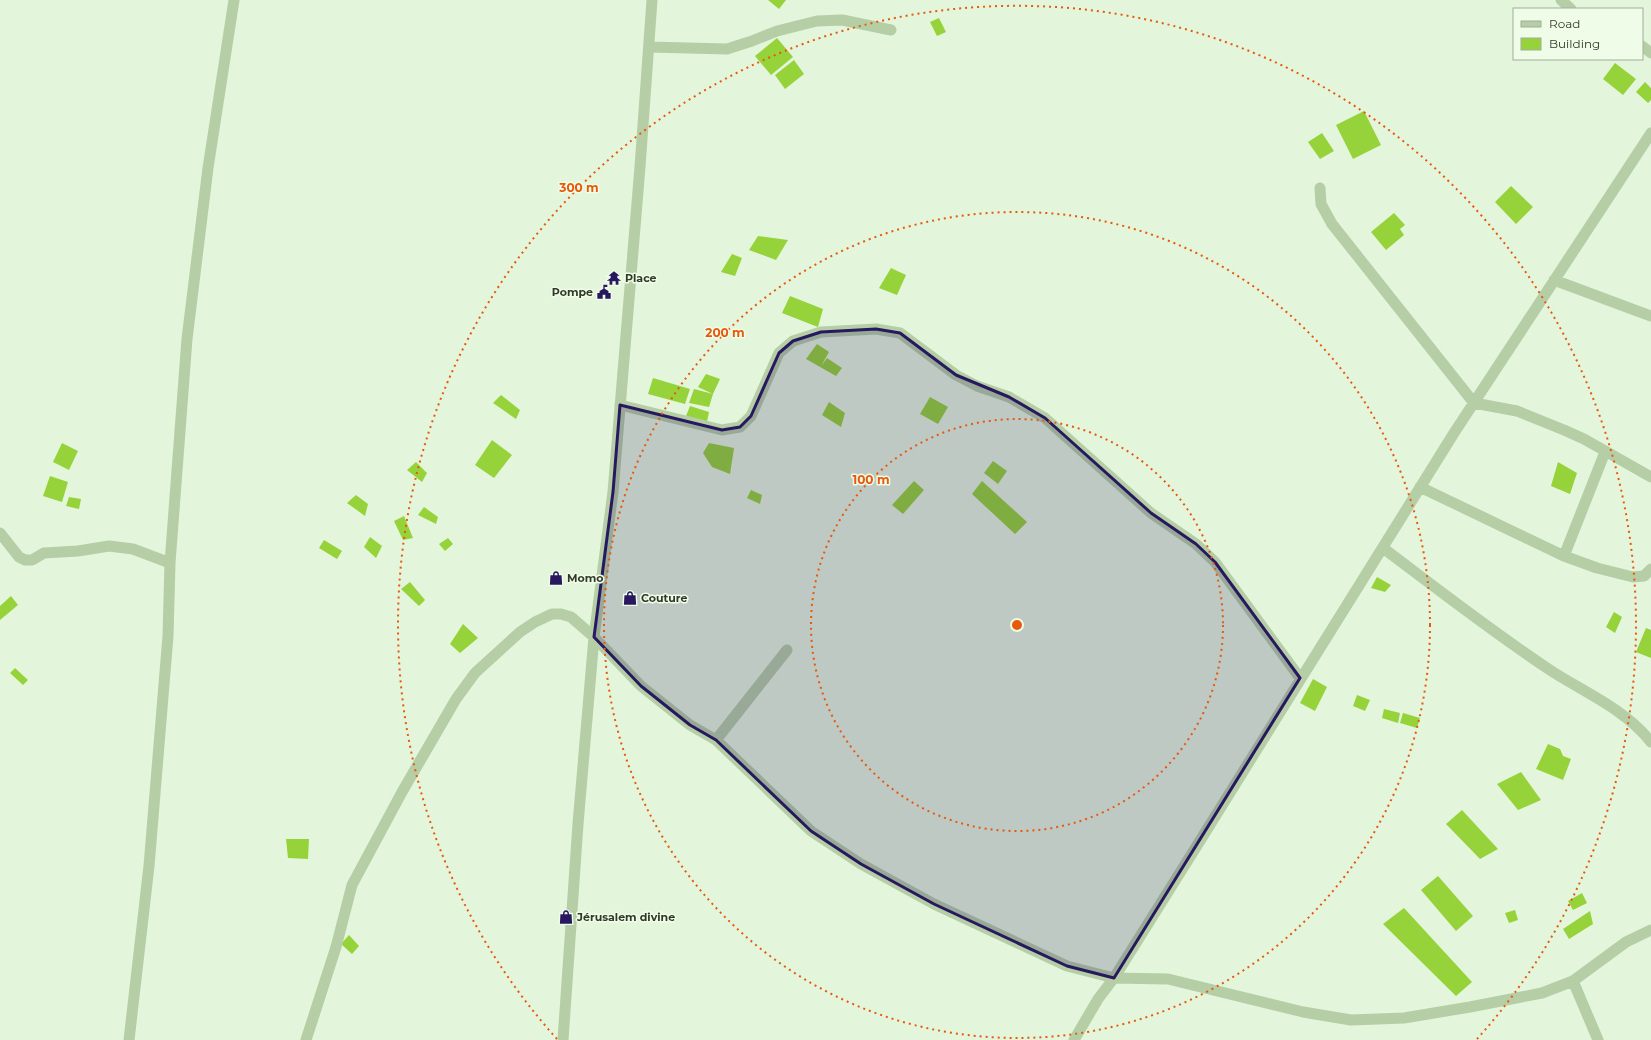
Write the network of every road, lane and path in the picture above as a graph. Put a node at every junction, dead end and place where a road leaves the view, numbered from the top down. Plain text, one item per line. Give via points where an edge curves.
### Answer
1 (234, 0) edge
2 (652, 0) edge
3 (1561, 0) edge
4 (1570, 8) edge
5 (891, 30) dead end
6 (649, 47) junction
7 (1643, 47) edge
8 (1651, 53) edge
9 (1651, 133) edge
10 (1320, 188) dead end
11 (1554, 280) junction
12 (1651, 316) edge
13 (1474, 403) junction
14 (620, 405) junction
15 (1605, 452) junction
16 (1651, 477) edge
17 (1420, 487) junction
18 (0, 533) edge
19 (1383, 548) junction
20 (1564, 556) junction
21 (170, 563) junction
22 (1651, 570) edge
23 (594, 637) junction
24 (787, 650) dead end
25 (1300, 678) junction
26 (716, 740) junction
27 (1651, 742) edge
28 (1651, 930) edge
29 (1114, 978) junction
30 (1573, 981) junction
31 (129, 1040) edge
32 (306, 1040) edge
33 (563, 1040) edge
34 (1074, 1040) edge
35 (1598, 1040) edge

1 - 21 street via 208,168 194,282 181,410
2 - 6 street
3 - 4 street
5 - 6 street via 842,20 817,21 777,31 726,49
6 - 14 street
7 - 8 street
9 - 11 street
10 - 13 street via 1321,204 1332,224
11 - 12 street
11 - 13 street
13 - 15 street via 1517,411 1584,439
13 - 17 street
14 - 23 street via 613,492
14 - 25 street via 722,430 740,427 751,416 779,353 793,341 821,332 876,329 900,334 956,374 977,386 1008,397 1045,418 1151,513 1196,544 1215,562
15 - 16 street
15 - 20 street
17 - 19 street
17 - 20 street
18 - 21 street via 19,557 25,560 32,560 44,553 109,546 133,549
19 - 25 street
19 - 27 street via 1483,623 1640,728
20 - 22 street via 1632,577 1644,576
21 - 31 street via 168,636 149,866
23 - 26 street via 641,686 690,725
23 - 32 street via 571,617 561,614 546,616 520,632 475,673 456,699 352,885 336,947
23 - 33 street
24 - 26 street
25 - 29 street
26 - 29 street via 811,831 861,864 934,904 1067,966
28 - 30 street via 1626,942
29 - 30 street via 1168,979 1303,1012 1351,1020 1404,1018 1470,1008 1542,993
29 - 34 street via 1098,999
30 - 35 street

